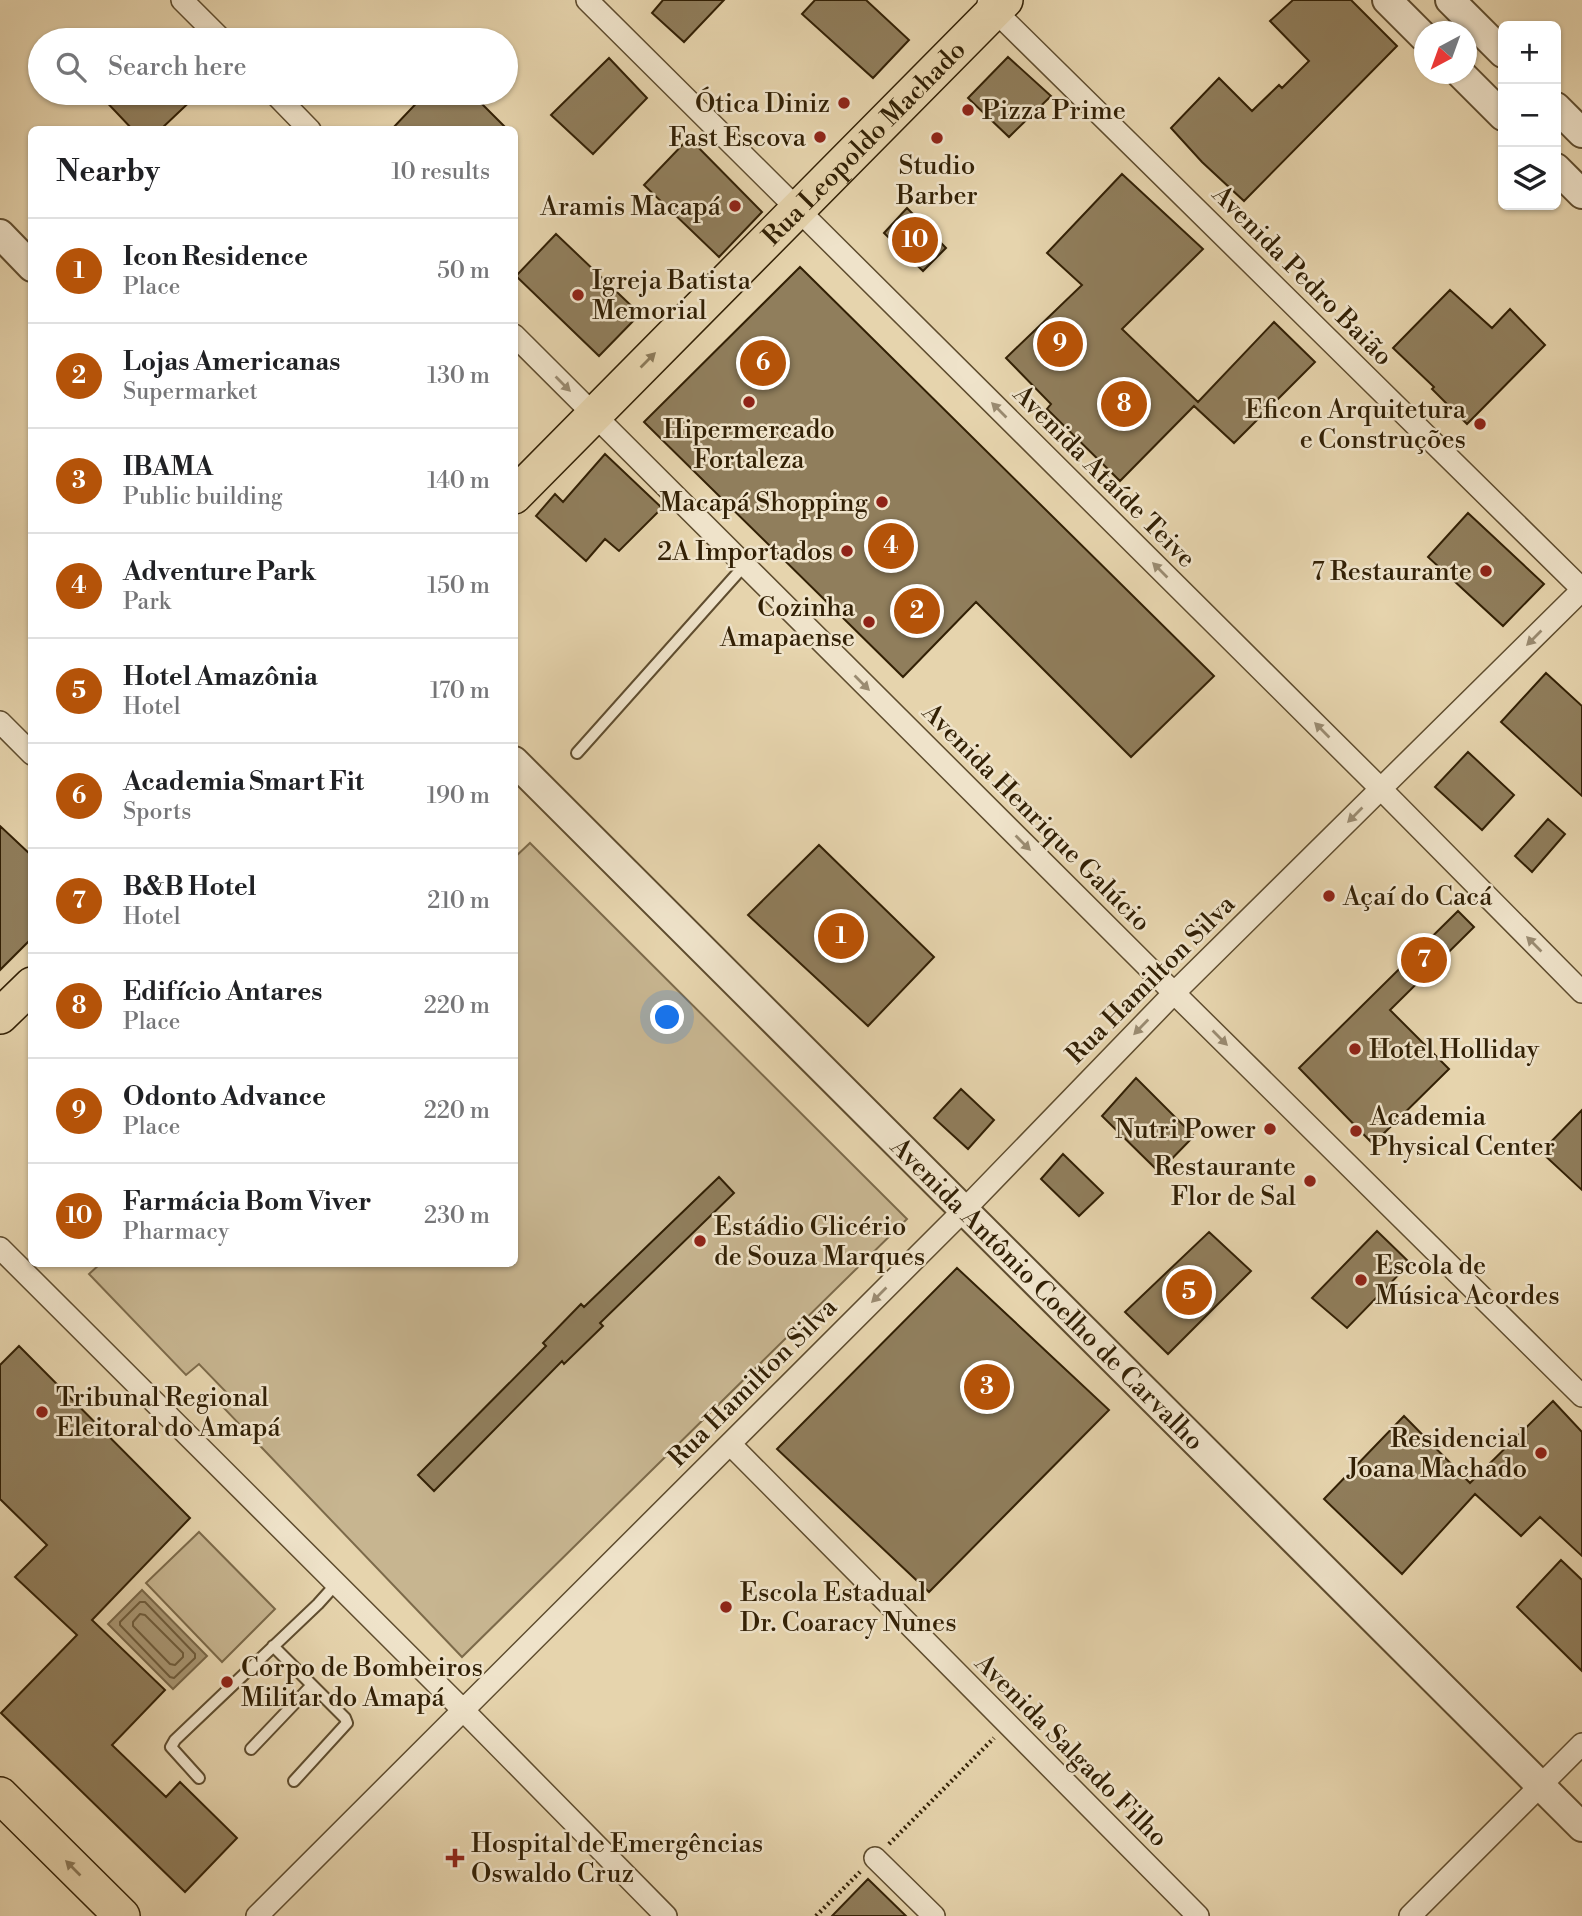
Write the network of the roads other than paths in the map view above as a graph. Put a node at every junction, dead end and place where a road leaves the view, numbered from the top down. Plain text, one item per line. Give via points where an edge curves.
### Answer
1 (182, 0) edge
2 (587, 0) edge
3 (1387, 0) edge
4 (1451, 0) edge
5 (995, 4) edge
6 (1414, 27) edge
7 (210, 28) edge
8 (1498, 49) edge
9 (1475, 84) edge
10 (1498, 100) edge
11 (286, 105) edge
12 (1561, 112) edge
13 (306, 126) edge
14 (1582, 133) edge
15 (1561, 173) edge
16 (1582, 194) edge
17 (797, 210) junction
18 (0, 234) edge
19 (28, 263) edge
20 (518, 339) edge
21 (594, 415) junction
22 (518, 492) edge
23 (744, 566) junction
24 (1582, 590) edge
25 (0, 722) edge
26 (28, 750) edge
27 (577, 753) dead end
28 (518, 765) edge
29 (1381, 789) junction
30 (28, 989) edge
31 (1582, 992) edge
32 (1174, 993) junction
33 (0, 1016) edge
34 (963, 1211) junction
35 (0, 1248) edge
36 (1582, 1396) edge
37 (730, 1444) junction
38 (335, 1584) junction
39 (273, 1646) junction
40 (312, 1685) junction
41 (463, 1710) junction
42 (1582, 1744) edge
43 (251, 1749) dead end
44 (199, 1778) dead end
45 (294, 1781) dead end
46 (1540, 1786) junction
47 (0, 1795) edge
48 (1582, 1827) edge
49 (875, 1858) road end
50 (122, 1916) edge
51 (257, 1916) edge
52 (666, 1916) edge
53 (934, 1916) edge
54 (1198, 1916) edge
55 (1410, 1916) edge

1 - 7 street
2 - 17 street, Avenida Ataíde Teive
3 - 6 street
4 - 8 street
5 - 17 main road, Rua Leopoldo Machado
5 - 24 street, Avenida Pedro Baião
9 - 10 street
11 - 13 street
12 - 14 street
15 - 16 street
21 -> 17 main road, Rua Leopoldo Machado
29 -> 17 street, Avenida Ataíde Teive
18 - 19 street
20 -> 21 street, Avenida Henrique Galúcio
21 - 22 main road, Rua Leopoldo Machado
21 - 23 street, Avenida Henrique Galúcio
23 - 27 lane
23 -> 32 street, Avenida Henrique Galúcio
24 -> 29 street, Rua Hamilton Silva
25 - 26 street
28 - 34 street, Avenida Antônio Coelho de Carvalho
31 -> 29 street, Avenida Ataíde Teive
29 -> 32 street, Rua Hamilton Silva
30 - 33 main road
32 -> 34 street, Rua Hamilton Silva
32 -> 36 street, Avenida Henrique Galúcio
34 -> 37 street, Rua Hamilton Silva
34 - 46 street, Avenida Antônio Coelho de Carvalho
35 - 38 street
37 - 41 street, Rua Hamilton Silva
37 - 54 street, Avenida Salgado Filho
38 - 39 lane
38 - 41 street
39 - 40 lane
39 - 44 lane via 175,1740 176,1754
40 - 43 lane
40 - 45 lane via 347,1723
41 - 51 street, Rua Hamilton Silva
41 - 52 street
42 - 46 street
46 - 48 street, Avenida Antônio Coelho de Carvalho
46 - 55 street
50 -> 47 main road
49 - 53 street

